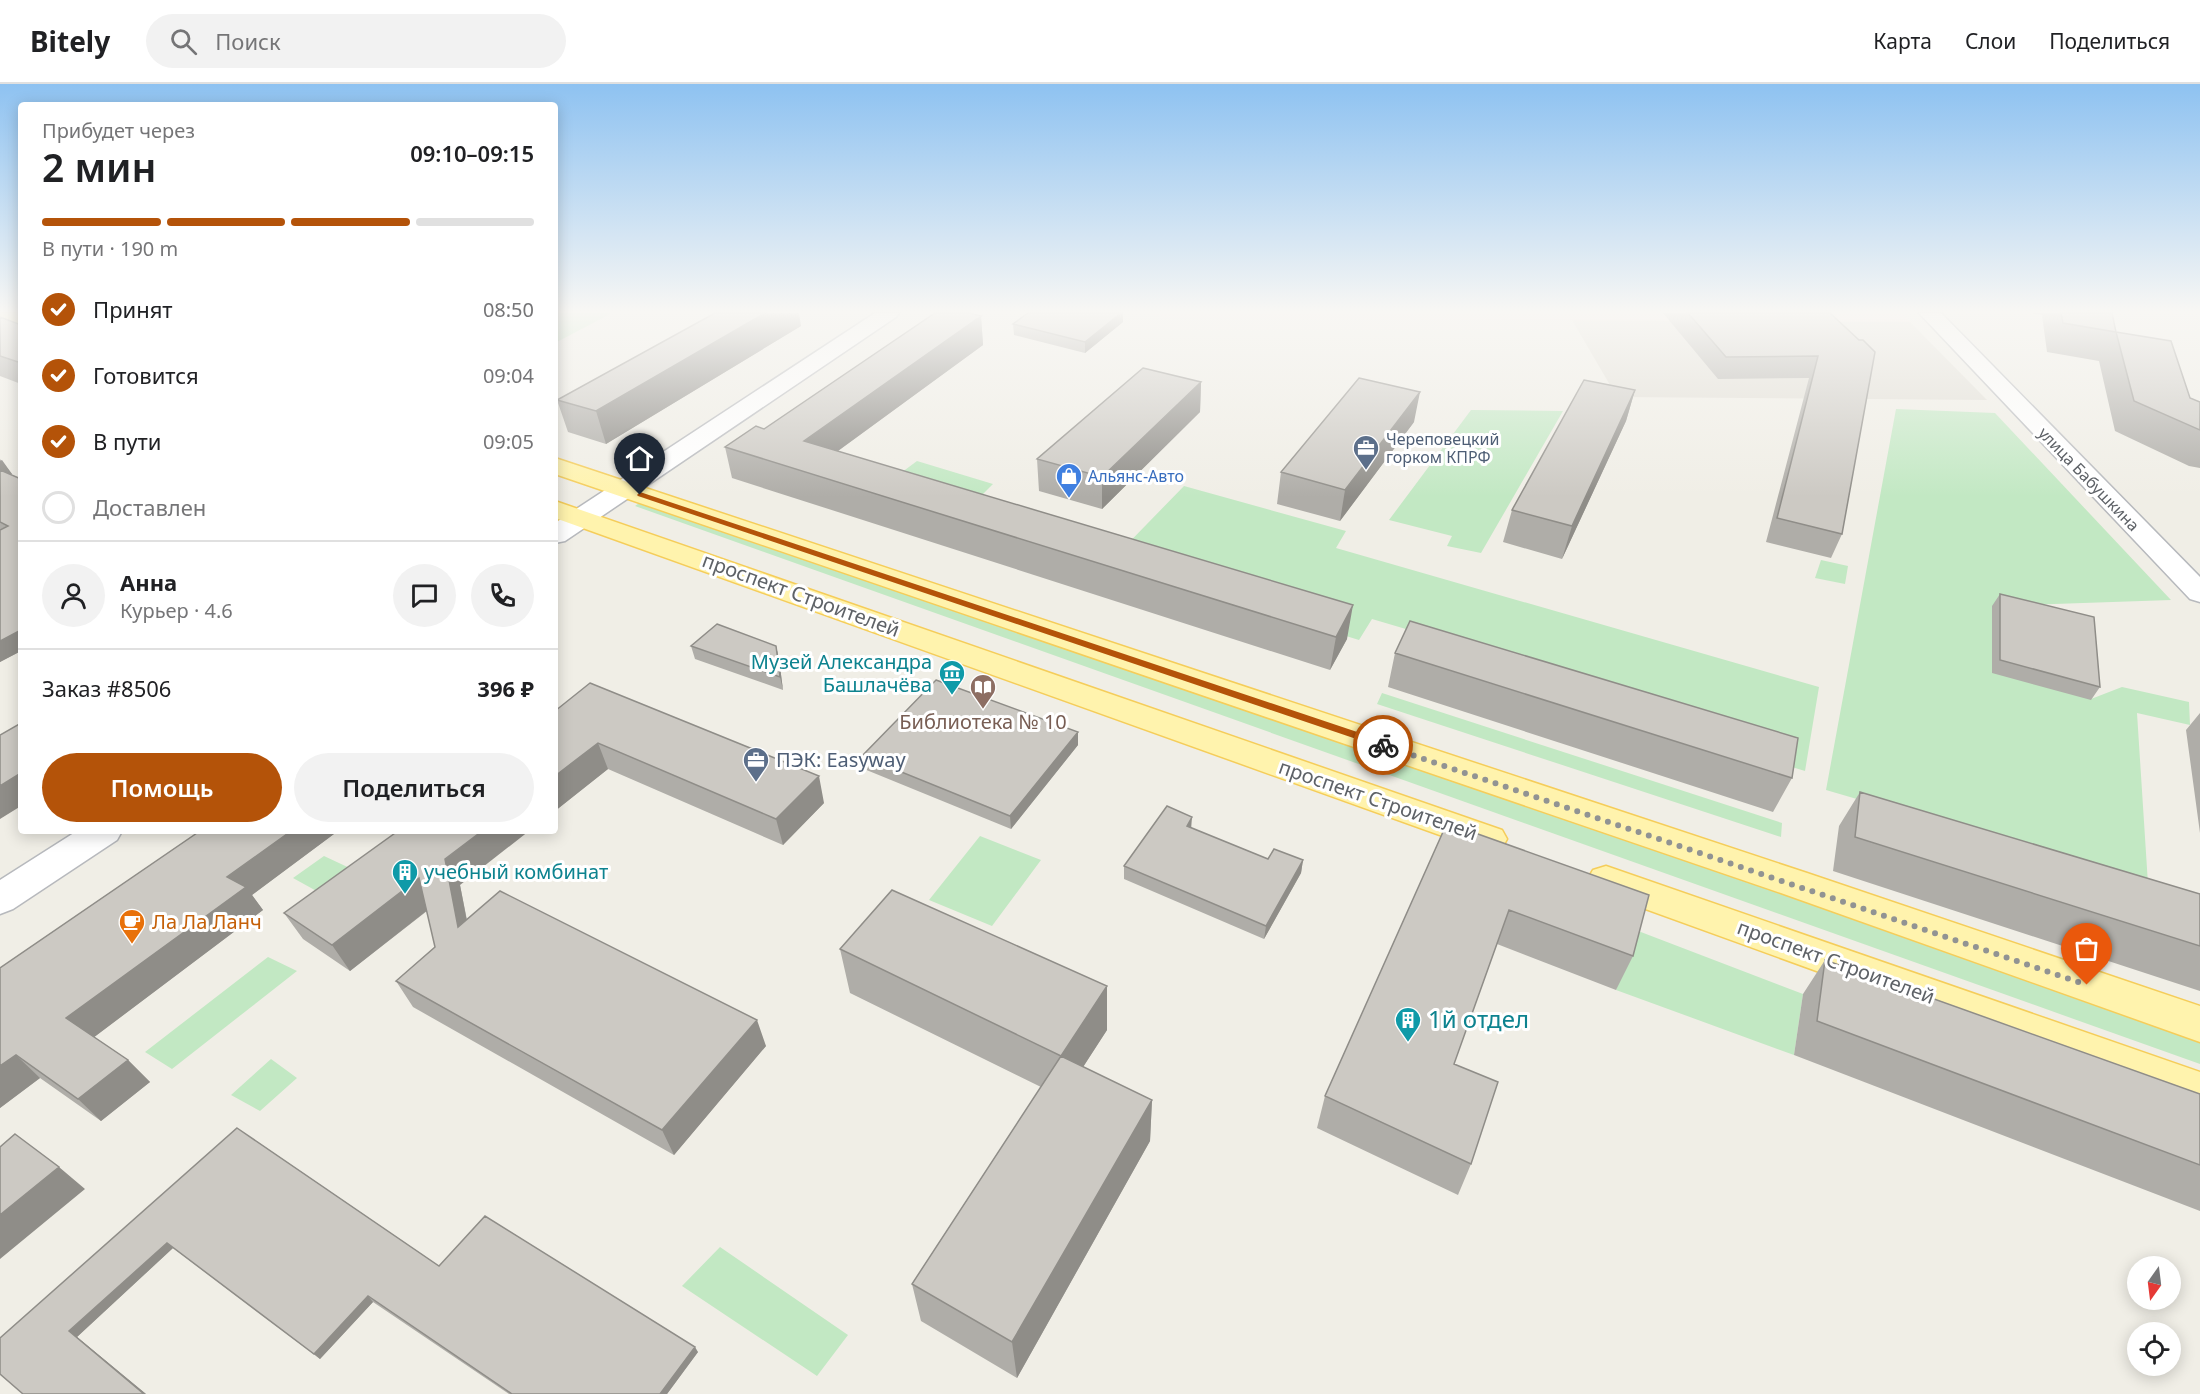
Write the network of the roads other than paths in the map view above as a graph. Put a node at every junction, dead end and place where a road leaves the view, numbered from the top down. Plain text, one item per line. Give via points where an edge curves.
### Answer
1 (796, 374) edge
2 (1988, 374) edge
3 (558, 467) edge
4 (624, 489) junction
5 (563, 520) edge
6 (2200, 593) edge
7 (99, 834) edge
8 (1523, 851) edge
9 (1579, 871) edge
10 (0, 899) edge
11 (2200, 1024) edge
12 (2200, 1091) edge

1 - 4 street
2 - 6 street, улица Бабушкина
3 - 4 main road
4 - 5 street
4 - 11 main road via 1794,883
5 - 8 main road, проспект Строителей
7 - 10 street
9 - 12 main road, проспект Строителей

